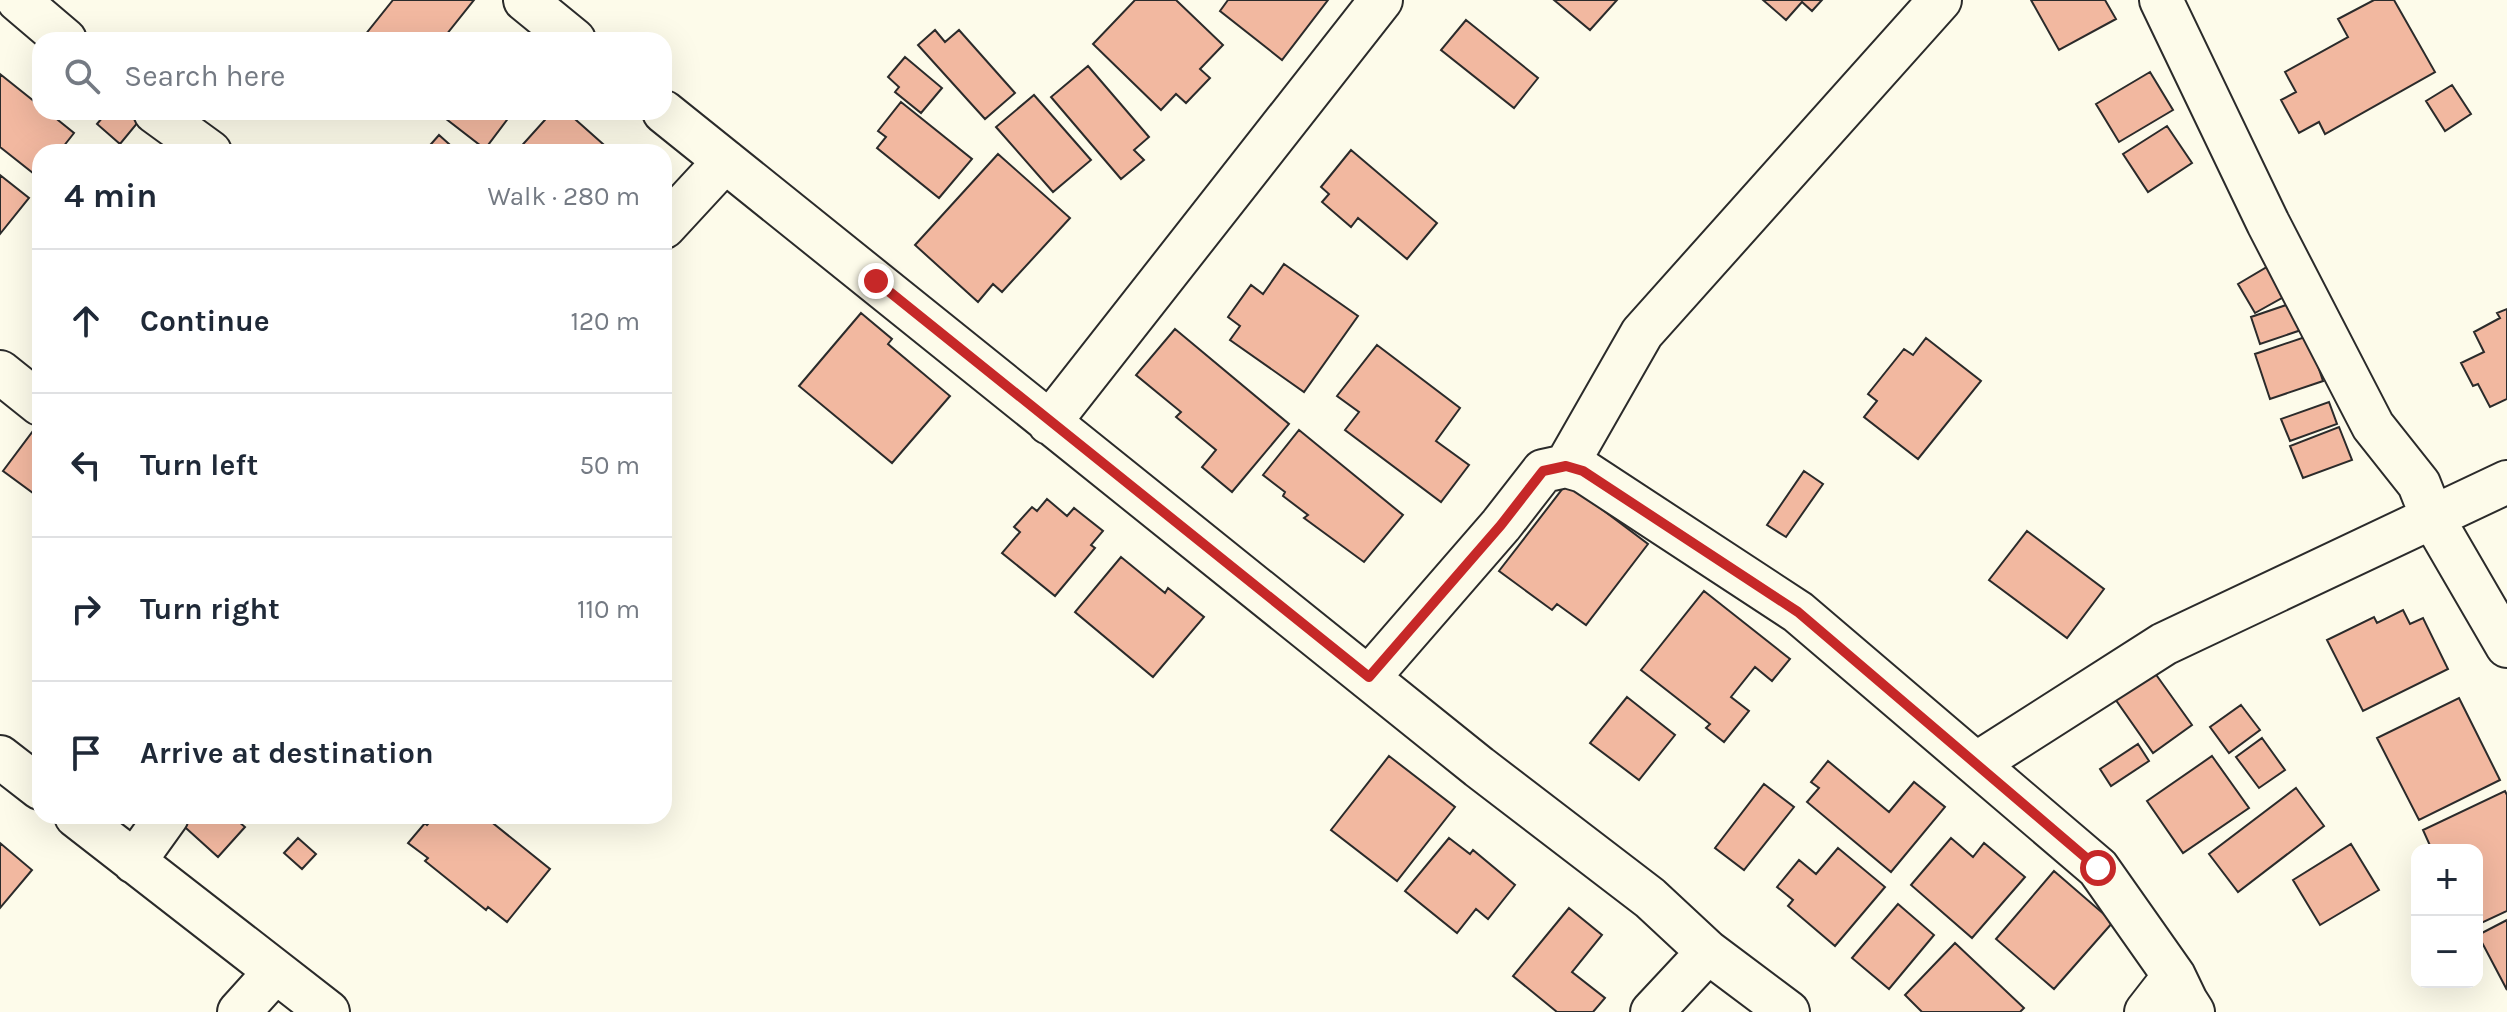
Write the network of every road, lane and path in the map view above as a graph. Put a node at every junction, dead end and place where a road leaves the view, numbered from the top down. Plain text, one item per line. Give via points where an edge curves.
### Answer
1 (18, 0) edge
2 (525, 0) edge
3 (1381, 0) edge
4 (1940, 0) edge
5 (2161, 0) edge
6 (56, 32) edge
7 (564, 32) edge
8 (672, 118) edge
9 (166, 120) edge
10 (199, 144) edge
11 (725, 161) junction
12 (672, 218) edge
13 (0, 372) edge
14 (32, 398) edge
15 (1049, 423) junction
16 (1566, 466) junction
17 (2507, 482) edge
18 (2432, 517) junction
19 (2507, 646) edge
20 (1369, 677) junction
21 (0, 757) edge
22 (1976, 764) junction
23 (32, 782) edge
24 (86, 824) edge
25 (161, 824) edge
26 (134, 862) junction
27 (1708, 952) junction
28 (275, 972) junction
29 (2184, 994) edge
30 (239, 1012) edge
31 (328, 1012) edge
32 (1652, 1012) edge
33 (1788, 1012) edge
34 (2146, 1012) edge

1 - 6 street
2 - 7 street
3 - 15 street
4 - 16 street via 1642,333
5 - 18 street via 2366,413 2419,484
8 - 11 street
9 - 10 street
11 - 12 street
11 - 15 street
13 - 14 street
15 - 20 street
16 - 20 street via 1543,471
16 - 22 street via 1583,471 1798,612
17 - 18 street
18 - 19 street
18 - 22 street via 2164,644
20 - 27 street via 1650,898
21 - 23 street
22 - 29 street via 2098,868
24 - 26 street
25 - 26 street
26 - 28 street
27 - 32 street
27 - 33 street
28 - 30 street
28 - 31 street
29 - 34 street

